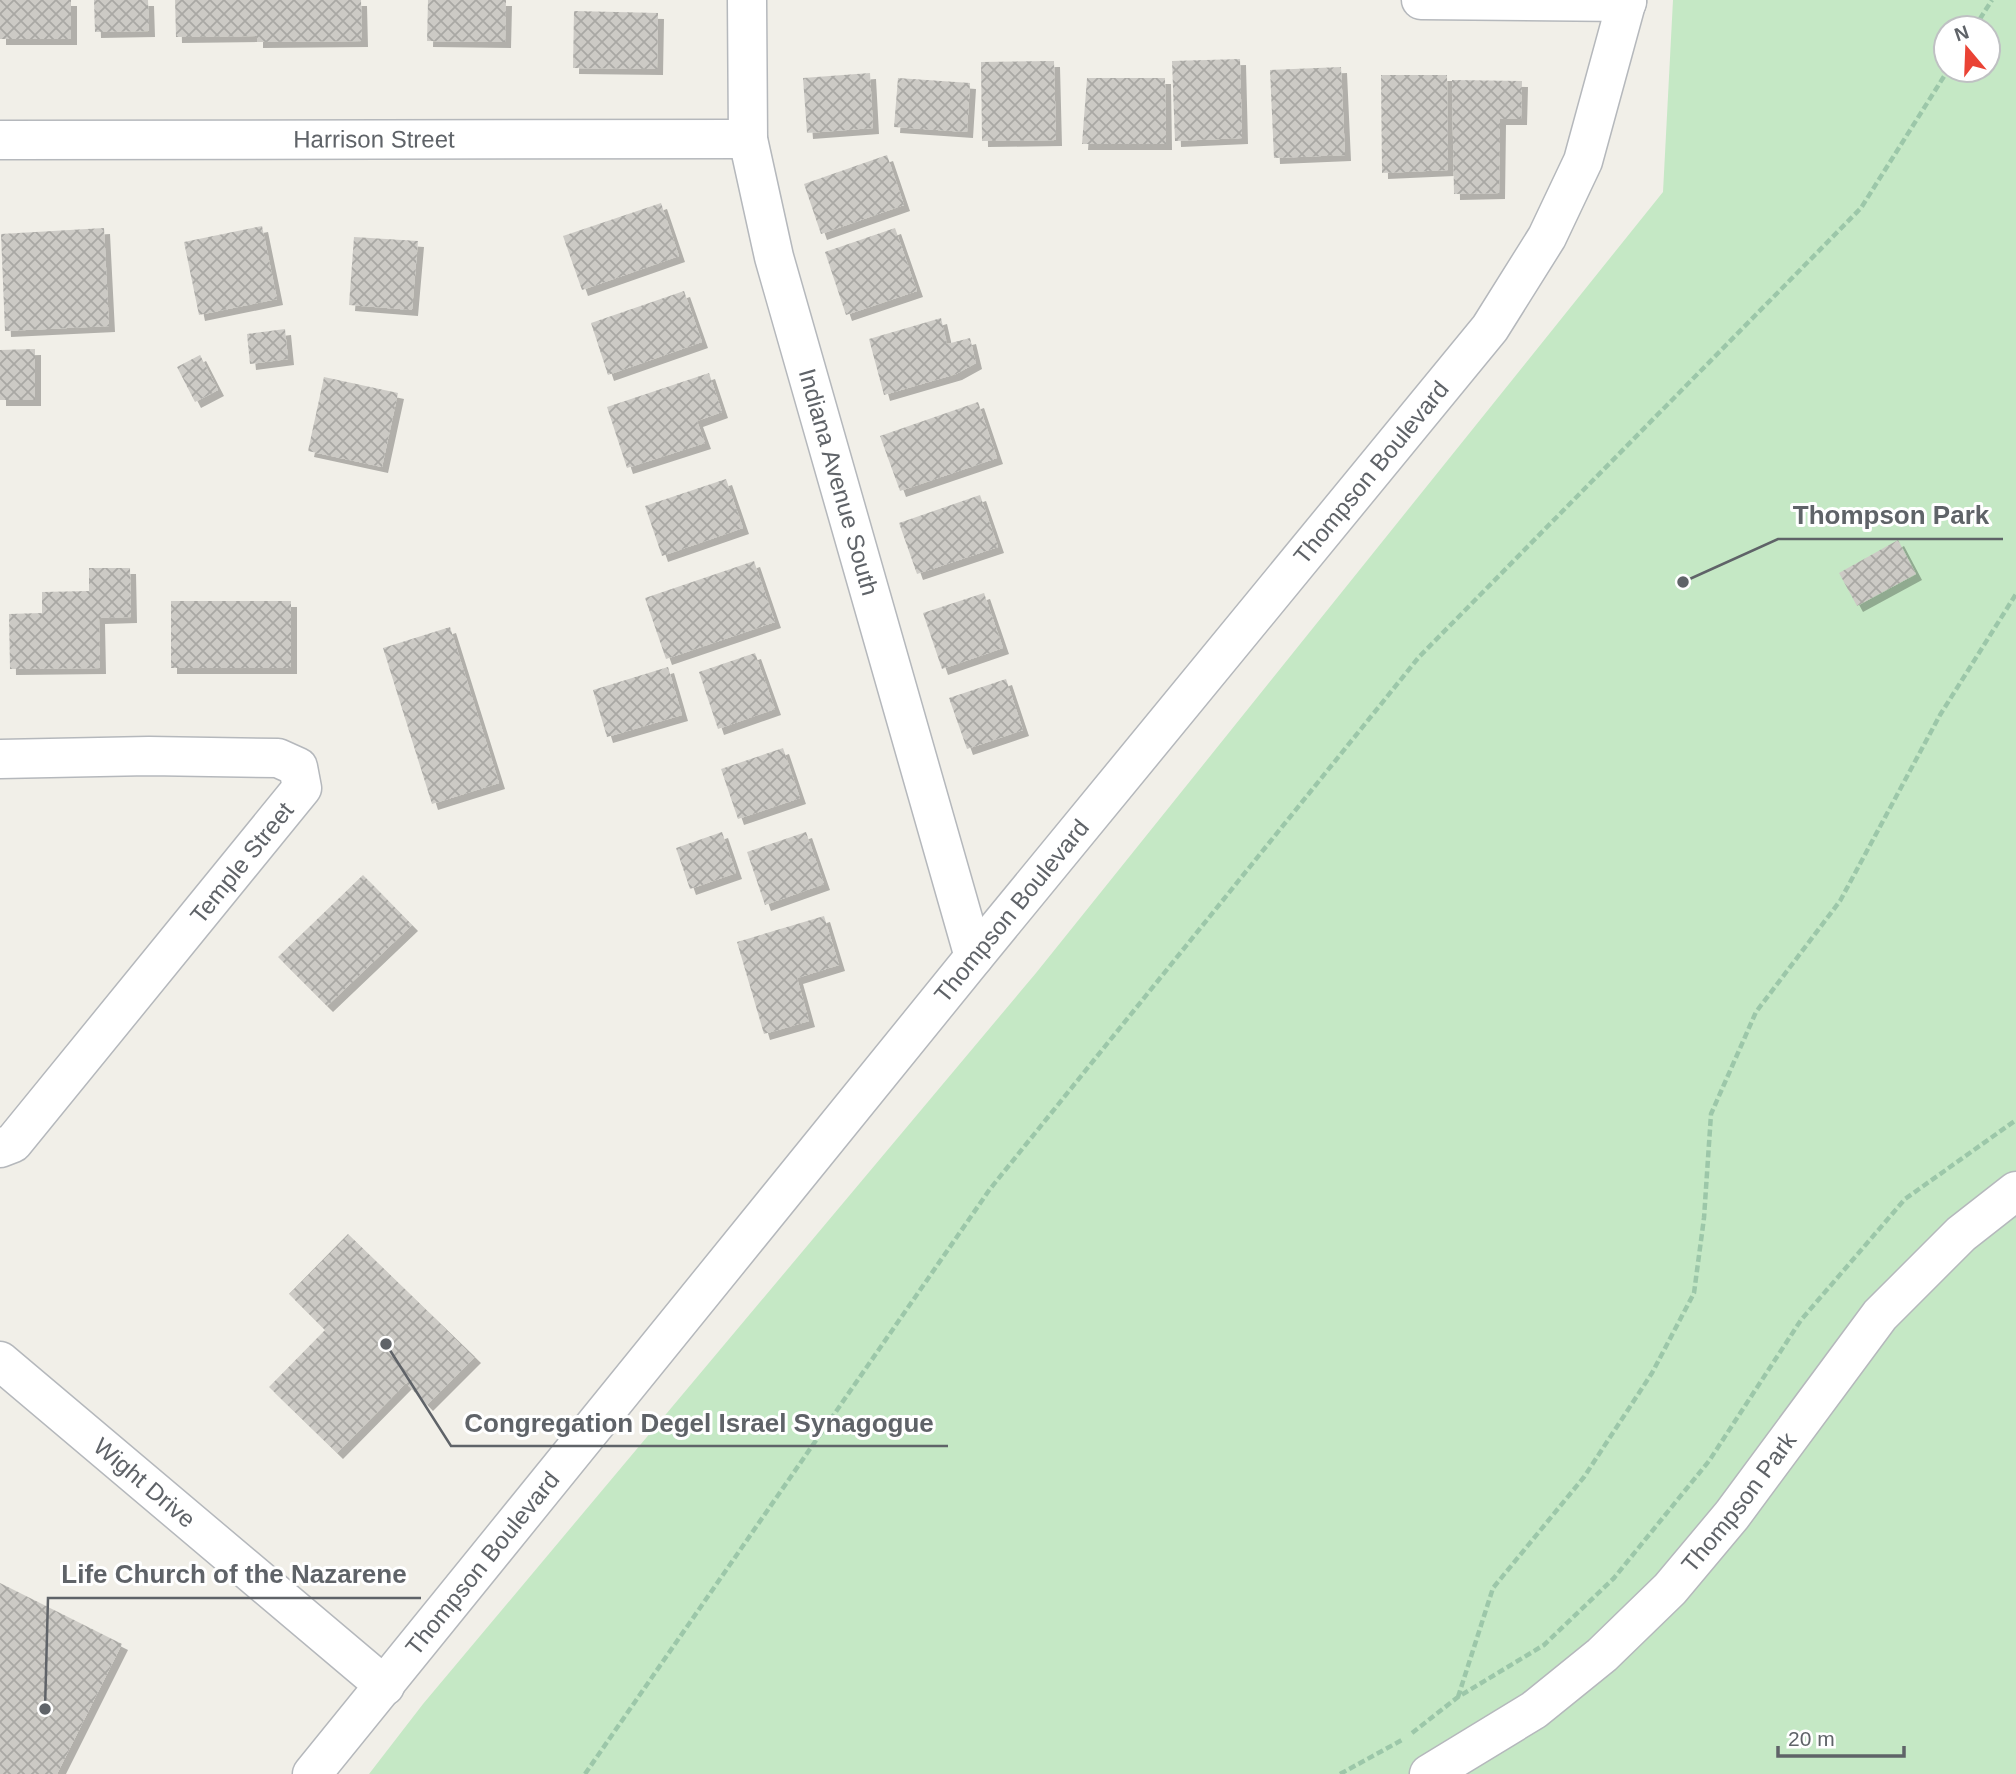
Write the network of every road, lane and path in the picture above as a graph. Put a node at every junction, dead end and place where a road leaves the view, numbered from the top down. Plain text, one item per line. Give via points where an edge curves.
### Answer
1 (747, 0) edge
2 (1421, 0) edge
3 (1627, 1) edge
4 (1939, 84) edge
5 (748, 139) junction
6 (0, 140) edge
7 (2016, 594) edge
8 (0, 759) edge
9 (974, 957) junction
10 (2016, 1120) edge
11 (0, 1148) edge
12 (2016, 1191) edge
13 (0, 1361) edge
14 (385, 1686) junction
15 (1458, 1697) junction
16 (312, 1774) edge
17 (585, 1774) edge
18 (1340, 1774) edge
19 (1429, 1774) edge

1 - 5 street, Indiana Avenue South
2 - 3 street
3 - 9 street, Thompson Boulevard via 1583,161 1547,237 1490,328
4 - 17 path via 1861,208 1419,657 990,1189
5 - 6 street, Harrison Street
5 - 9 street, Indiana Avenue South via 774,257
7 - 15 path via 1940,715 1840,901 1756,1012 1711,1114 1694,1293 1652,1373 1584,1477 1493,1588
8 - 11 street, Temple Street via 278,758 298,767 302,788 13,1143
9 - 14 street, Thompson Boulevard
10 - 15 path via 1905,1199 1801,1320 1709,1461 1614,1578 1544,1645
12 - 19 street, Thompson Park via 1961,1234 1880,1315 1732,1515 1670,1588 1602,1655 1534,1710
13 - 14 street, Wight Drive
14 - 16 street, Thompson Boulevard
15 - 18 path via 1405,1738

